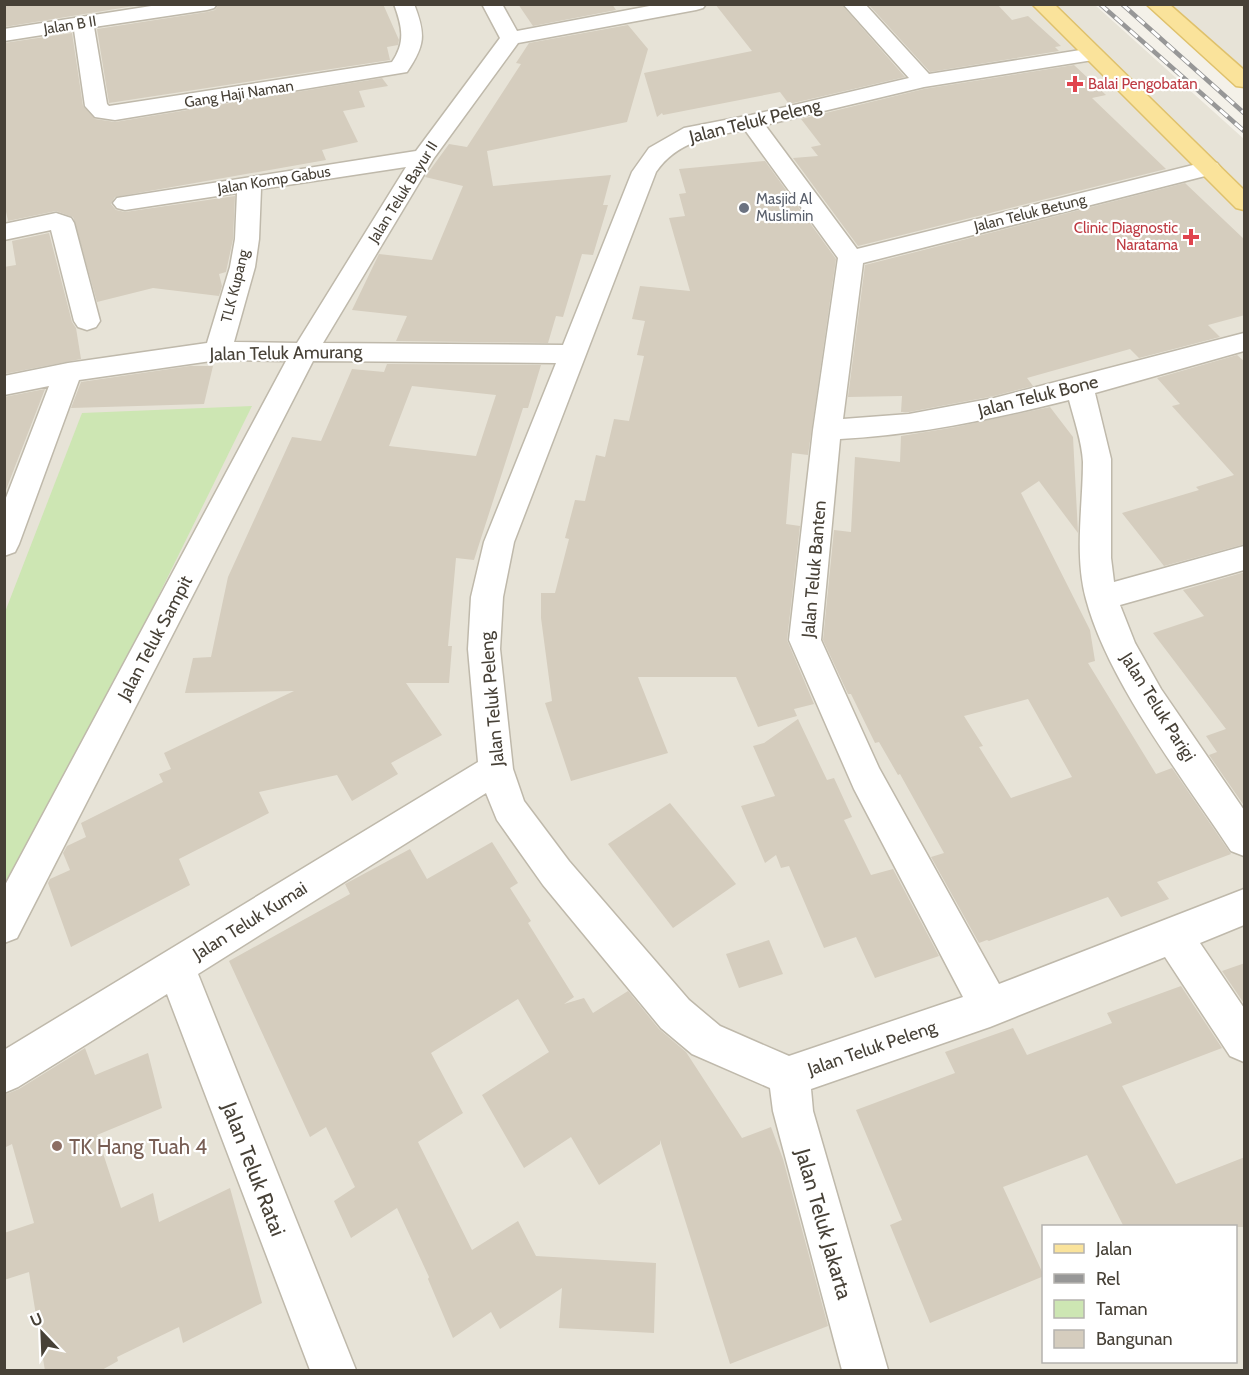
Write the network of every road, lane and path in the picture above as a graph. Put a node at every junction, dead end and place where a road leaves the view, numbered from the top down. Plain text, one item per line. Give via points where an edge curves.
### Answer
1 (207, 4) edge
2 (404, 4) edge
3 (492, 4) edge
4 (696, 4) edge
5 (854, 4) edge
6 (1042, 4) edge
7 (1050, 4) edge
8 (1156, 4) edge
9 (1180, 4) edge
10 (83, 23) junction
11 (4, 35) edge
12 (511, 38) junction
13 (1093, 54) junction
14 (1245, 62) edge
15 (924, 81) junction
16 (1245, 81) edge
17 (751, 122) junction
18 (423, 157) junction
19 (1209, 168) junction
20 (250, 183) junction
21 (1245, 192) edge
22 (125, 203) dead end
23 (1245, 203) edge
24 (4, 232) edge
25 (851, 258) junction
26 (87, 321) dead end
27 (1245, 342) edge
28 (218, 351) junction
29 (304, 351) junction
30 (571, 354) junction
31 (68, 372) junction
32 (4, 386) edge
33 (1080, 386) junction
34 (827, 430) junction
35 (4, 544) edge
36 (1245, 558) edge
37 (1101, 598) junction
38 (496, 769) junction
39 (1245, 839) edge
40 (1245, 907) edge
41 (4, 925) edge
42 (1173, 936) junction
43 (176, 967) junction
44 (990, 1007) junction
45 (1245, 1042) edge
46 (4, 1073) edge
47 (789, 1076) junction
48 (333, 1371) edge
49 (865, 1371) edge

1 - 10 street, Jalan B II
2 - 10 street, Gang Haji Naman via 413,42 399,67 115,113 103,112 96,106
3 - 12 street
4 - 12 street
5 - 15 street
6 - 13 main road
7 - 21 main road
8 - 16 main road
9 - 14 main road
10 - 11 street, Jalan B II
12 - 18 street, Jalan Teluk Bayur II
13 - 15 street, Jalan Teluk Peleng
13 - 19 main road
15 - 17 street, Jalan Teluk Peleng
17 - 25 street
17 - 30 street, Jalan Teluk Peleng via 692,133 657,153 644,172
18 - 20 street, Jalan Komp Gabus
18 - 29 street, Jalan Teluk Bayur II
19 - 23 main road
19 - 25 street, Jalan Teluk Betung
20 - 22 street, Jalan Komp Gabus
20 - 28 street, TLK Kupang via 241,276
24 - 26 street via 62,223
25 - 34 street, Jalan Teluk Banten
27 - 33 street, Jalan Teluk Bone
28 - 29 street, Jalan Teluk Amurang
28 - 31 street, Jalan Teluk Amurang
29 - 30 street, Jalan Teluk Amurang
29 - 41 street, Jalan Teluk Sampit
30 - 38 street, Jalan Teluk Peleng via 499,542 487,597 484,649
31 - 32 street, Jalan Teluk Amurang
31 - 35 street
33 - 34 street, Jalan Teluk Bone via 907,425
33 - 37 street, Jalan Teluk Parigi via 1097,459 1096,558
34 - 44 street, Jalan Teluk Banten via 805,640 866,778
36 - 37 street
37 - 39 street, Jalan Teluk Parigi via 1120,647 1149,699
38 - 43 street, Jalan Teluk Kumai
38 - 47 street, Jalan Teluk Peleng via 509,809 556,873 675,1014 706,1040
40 - 42 street, Jalan Teluk Peleng
42 - 44 street, Jalan Teluk Peleng
42 - 45 street
43 - 46 street, Jalan Teluk Kumai
43 - 48 street, Jalan Teluk Ratai
44 - 47 street, Jalan Teluk Peleng
47 - 49 street, Jalan Teluk Jakarta via 793,1112

